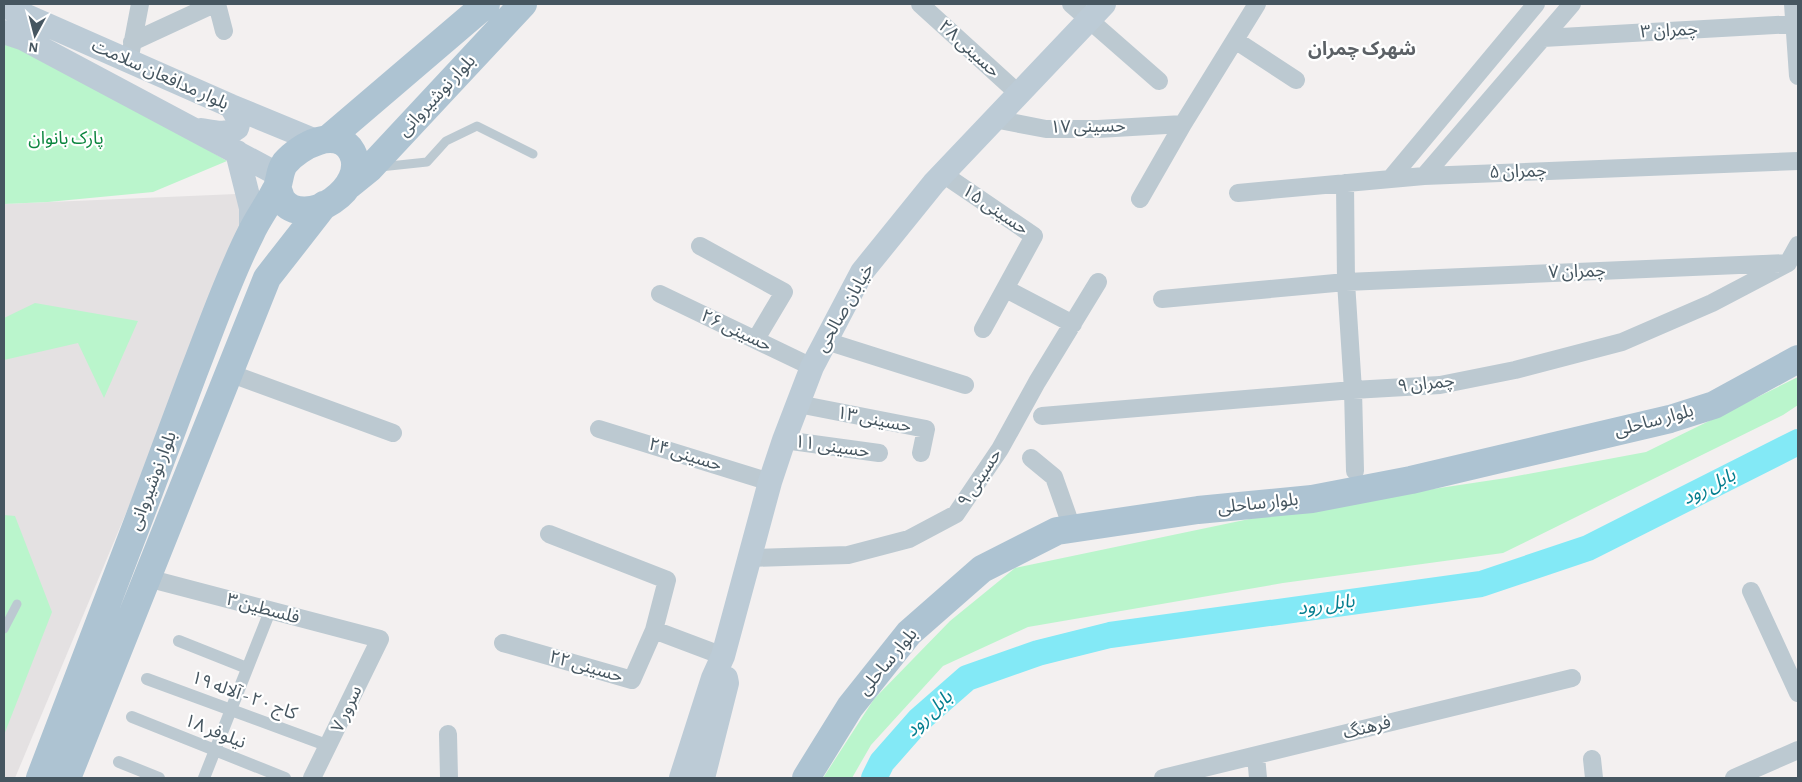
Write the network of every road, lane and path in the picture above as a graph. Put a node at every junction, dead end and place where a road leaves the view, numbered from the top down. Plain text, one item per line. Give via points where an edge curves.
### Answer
1 (140, 4) edge
2 (216, 4) edge
3 (486, 4) edge
4 (523, 4) edge
5 (920, 4) edge
6 (1072, 4) edge
7 (1255, 4) edge
8 (1536, 4) edge
9 (1572, 4) edge
10 (4, 6) edge
11 (1097, 11) edge
12 (1795, 12) edge
13 (224, 31) dead end
14 (4, 32) edge
15 (1543, 38) junction
16 (1234, 40) junction
17 (131, 52) junction
18 (1798, 76) edge
19 (1296, 80) dead end
20 (1159, 81) dead end
21 (1019, 94) junction
22 (231, 106) junction
23 (994, 119) junction
24 (1183, 124) junction
25 (194, 129) junction
26 (322, 140) junction
27 (237, 152) junction
28 (533, 154) dead end
29 (1798, 161) edge
30 (370, 168) junction
31 (943, 174) junction
32 (1424, 176) junction
33 (1391, 178) junction
34 (278, 181) junction
35 (1345, 182) junction
36 (349, 185) junction
37 (1238, 193) dead end
38 (1140, 199) dead end
39 (324, 205) junction
40 (251, 232) junction
41 (1798, 245) edge
42 (700, 246) dead end
43 (1788, 263) junction
44 (237, 265) junction
45 (267, 278) junction
46 (1098, 282) dead end
47 (1346, 282) junction
48 (1006, 289) junction
49 (660, 294) dead end
50 (1162, 298) dead end
51 (1072, 324) junction
52 (983, 329) dead end
53 (756, 339) junction
54 (826, 341) junction
55 (1798, 359) edge
56 (812, 367) junction
57 (229, 373) junction
58 (965, 385) dead end
59 (1353, 390) junction
60 (798, 404) junction
61 (1042, 416) dead end
62 (599, 429) dead end
63 (393, 433) dead end
64 (784, 440) junction
65 (879, 453) dead end
66 (921, 454) dead end
67 (1031, 458) dead end
68 (1355, 471) dead end
69 (770, 482) junction
70 (1072, 528) junction
71 (549, 534) dead end
72 (750, 558) junction
73 (147, 578) junction
74 (1751, 591) dead end
75 (17, 604) dead end
76 (270, 611) junction
77 (4, 629) edge
78 (654, 630) junction
79 (380, 639) joint
80 (179, 641) dead end
81 (503, 643) dead end
82 (723, 656) junction
83 (247, 668) junction
84 (1572, 678) dead end
85 (147, 679) dead end
86 (1798, 693) edge
87 (231, 710) junction
88 (132, 717) dead end
89 (448, 734) dead end
90 (329, 746) junction
91 (1798, 750) edge
92 (214, 751) junction
93 (1256, 756) junction
94 (1592, 759) dead end
95 (119, 762) dead end
96 (40, 778) edge
97 (67, 778) edge
98 (159, 778) edge
99 (204, 778) edge
100 (285, 778) edge
101 (312, 778) edge
102 (449, 778) edge
103 (681, 778) edge
104 (703, 778) edge
105 (806, 778) edge
106 (1163, 778) edge
107 (1258, 778) edge
108 (1594, 778) edge
109 (1734, 778) edge

1 - 17 street
2 - 13 street
2 - 17 street
3 - 26 main road, بلوار نوشیروانی
4 - 30 main road, بلوار نوشیروانی
5 - 21 street, حسینی ۲۸
6 - 11 street
7 - 16 street
8 - 33 street
9 - 15 street
10 - 17 main road, بلوار مدافعان سلامت
11 - 20 street
11 - 21 main road, خيابان صالحی
12 - 15 street, چمران ۳
12 - 18 street
14 - 25 main road, بلوار مدافعان سلامت via 22,38
15 - 32 street
16 - 19 street
16 - 24 street
17 - 22 main road, بلوار مدافعان سلامت
21 - 23 main road, خيابان صالحی
22 - 25 main road via 239,120 232,132
22 - 26 main road, بلوار مدافعان سلامت
23 - 24 street, حسینی ۱۷ via 1046,129
23 - 31 main road, خيابان صالحی
24 - 38 street
25 - 27 main road, بلوار مدافعان سلامت
26 - 34 main road via 291,157
26 - 36 main road via 341,142 351,150 356,162
27 - 34 main road, بلوار مدافعان سلامت
27 - 40 main road via 251,208
28 - 30 lane via 477,126 446,142 427,162
29 - 32 street, چمران ۵
30 - 36 main road, بلوار نوشیروانی
31 - 48 street, حسینی ۱۵ via 1034,236
31 - 54 main road, خيابان صالحی via 862,272
32 - 33 street, چمران ۵
33 - 35 street, چمران ۵
34 - 39 main road via 282,200 292,208 305,211
34 - 40 main road, بلوار نوشیروانی
35 - 37 street, چمران ۵
35 - 47 street
36 - 39 main road
39 - 45 main road, بلوار نوشیروانی
40 - 44 main road, بلوار نوشیروانی
41 - 43 street
42 - 53 street via 784,292
43 - 47 street, چمران ۷
43 - 59 street, چمران ۹ via 1712,303 1622,342 1515,370 1440,385
44 - 45 main road via 258,249 263,250 269,259
44 - 96 main road, بلوار نوشیروانی
45 - 57 main road, بلوار نوشیروانی
46 - 51 street, حسینی ٩
47 - 50 street, چمران ۷
47 - 59 street
48 - 51 street
48 - 52 street, حسینی ۱۵
49 - 53 street, حسینی ۲۶
51 - 72 street, حسینی ٩ via 1000,449 956,514 910,539 848,555
53 - 56 street, حسینی ۲۶
54 - 56 main road, خيابان صالحی
54 - 58 street
55 - 70 main road, بلوار ساحلی via 1714,405 1670,419 1411,480 1312,499 1198,510
56 - 60 main road, خيابان صالحی
57 - 63 street
57 - 73 main road, بلوار نوشیروانی
59 - 61 street, چمران ۹
59 - 68 street
60 - 64 main road, خيابان صالحی
60 - 66 street, حسینی ۱۳ via 926,429
62 - 69 street, حسینی ۲۴
64 - 65 street, حسینی ۱۱
64 - 69 main road, خيابان صالحی
67 - 70 street via 1054,477
69 - 72 main road, خيابان صالحی
70 - 105 main road, بلوار ساحلی via 1057,530 982,569 909,633 850,707
71 - 78 street via 667,580
72 - 82 main road, خيابان صالحی
73 - 76 street, فلسطین ۳
73 - 97 main road, بلوار نوشیروانی
74 - 86 street
75 - 77 lane
76 - 79 street, فلسطین ۳
76 - 83 street
78 - 81 street, حسینی ۲۲ via 632,680
78 - 82 street
79 - 90 street, سرور ۷
80 - 83 street
82 - 103 main road, خيابان صالحی via 712,678
82 - 104 main road, خيابان صالحی via 727,683
83 - 87 street
84 - 93 street, فرهنگ
85 - 87 street, کاج ۲۰ - آلاله ۱۹
87 - 90 street, کاج ۲۰ - آلاله ۱۹
87 - 92 street
88 - 92 street, نیلوفر ۱۸
89 - 102 street
90 - 101 street, سرور ۷
91 - 109 street
92 - 99 street
92 - 100 street, نیلوفر ۱۸
93 - 106 street, فرهنگ
93 - 107 street
94 - 108 street
95 - 98 street

